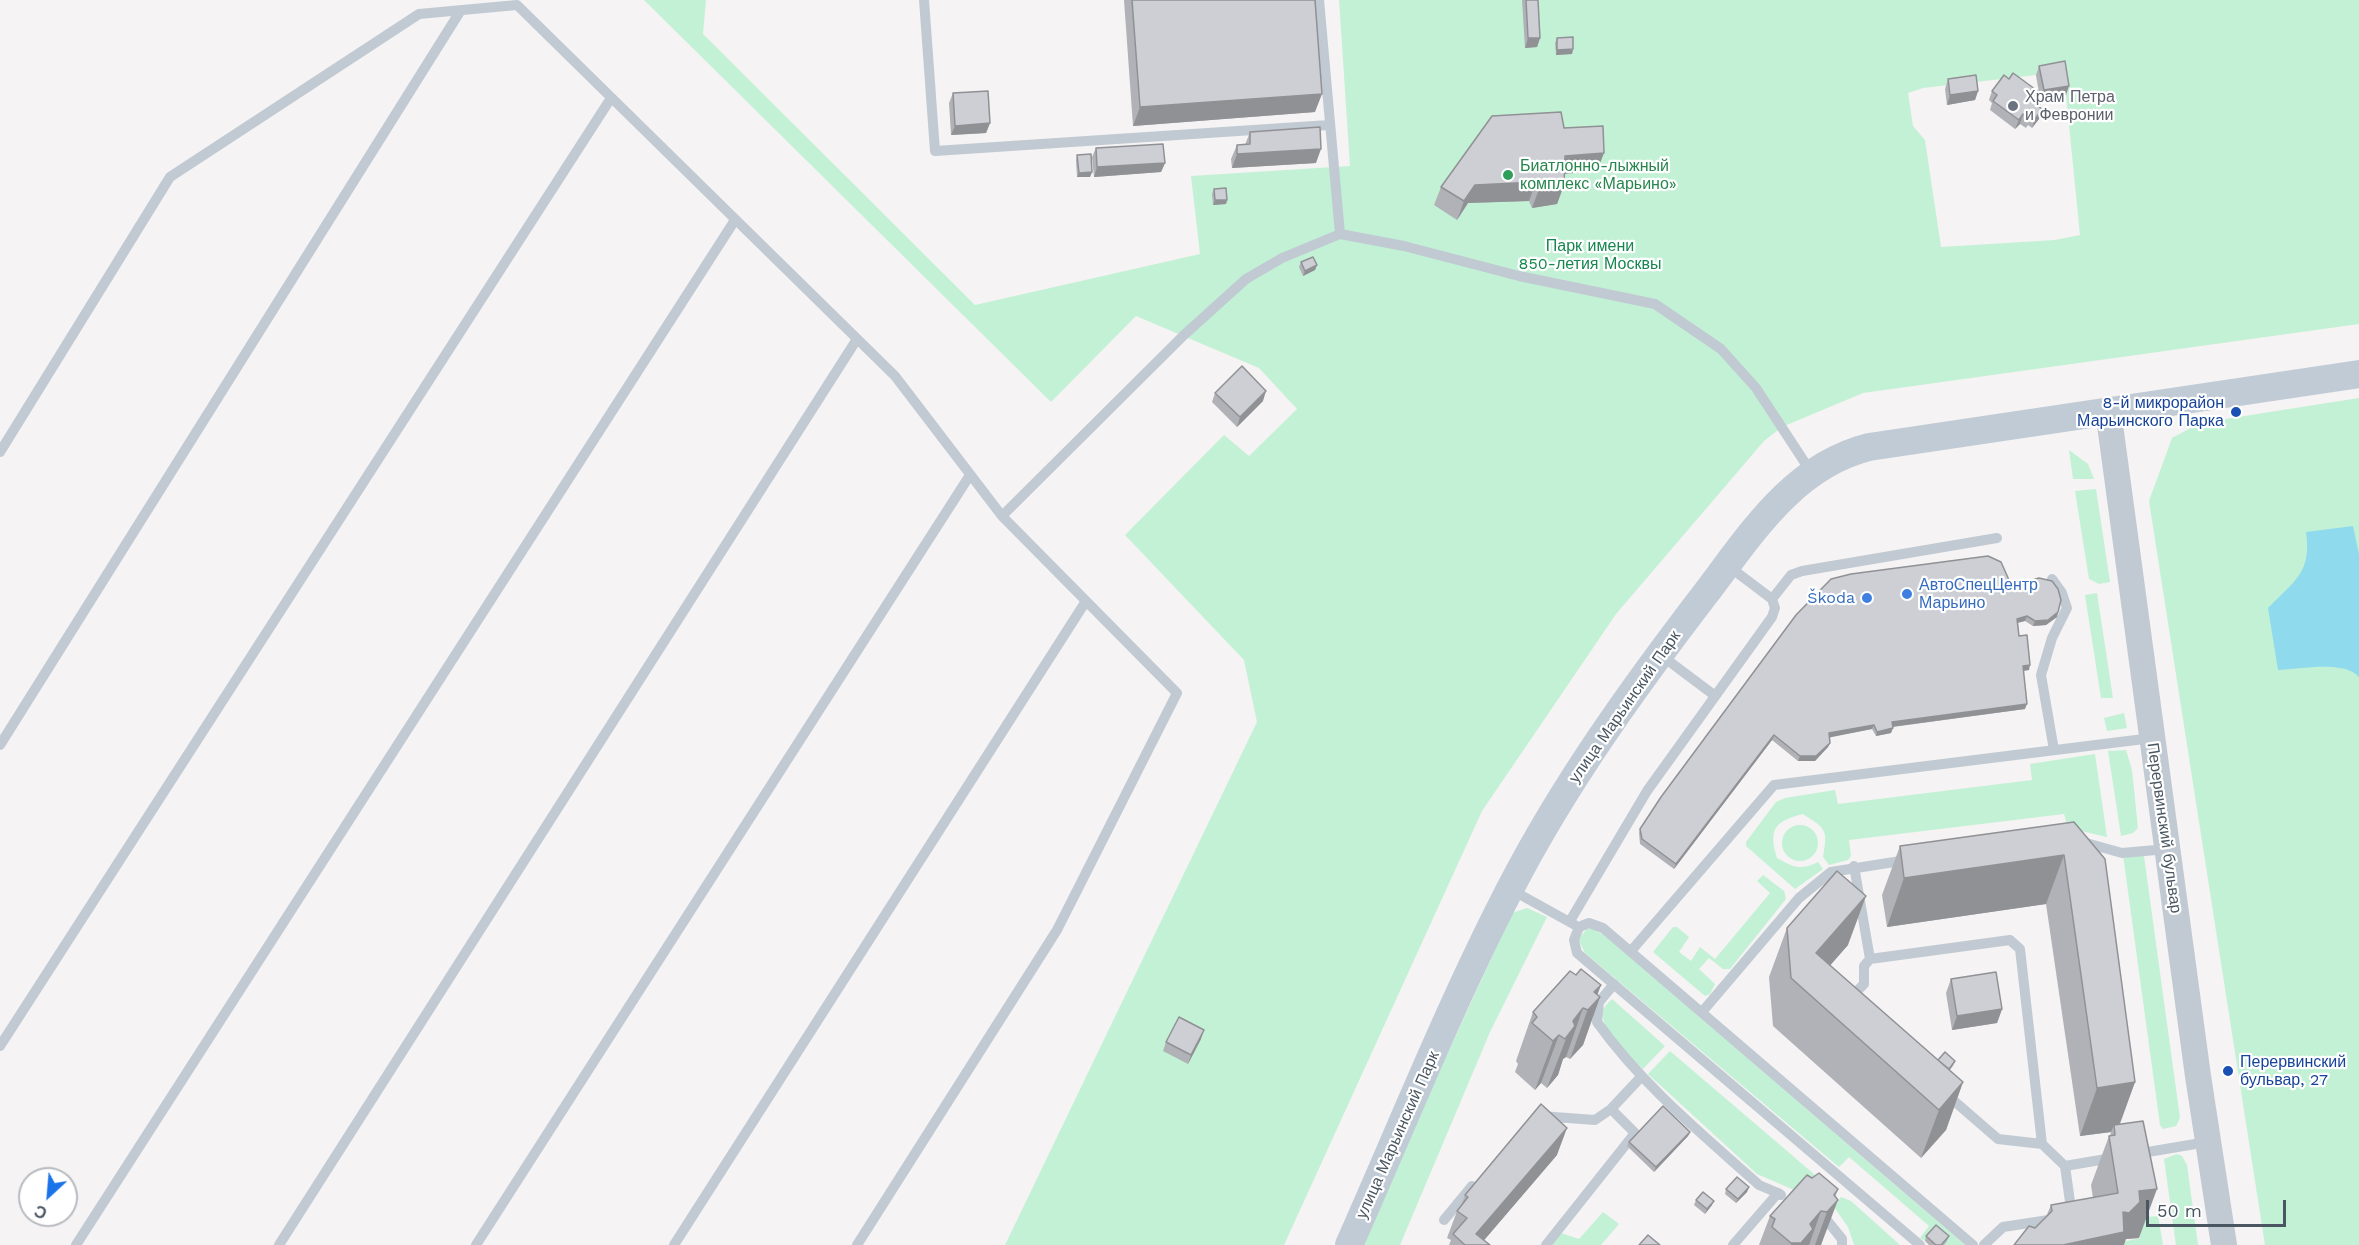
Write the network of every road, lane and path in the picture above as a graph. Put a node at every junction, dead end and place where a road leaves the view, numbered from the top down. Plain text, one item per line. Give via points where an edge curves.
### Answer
1 (924, 0) edge
2 (1319, 0) edge
3 (461, 10) junction
4 (611, 98) junction
5 (1329, 125) junction
6 (735, 220) junction
7 (1340, 234) junction
8 (857, 339) junction
9 (2359, 374) edge
10 (2108, 410) junction
11 (0, 452) edge
12 (1811, 472) junction
13 (970, 475) junction
14 (1002, 516) junction
15 (1997, 538) dead end
16 (1727, 565) junction
17 (2052, 579) edge
18 (1772, 599) junction
19 (1086, 601) junction
20 (1659, 654) junction
21 (1714, 695) junction
22 (2152, 738) junction
23 (0, 745) edge
24 (2054, 750) junction
25 (2071, 838) edge
26 (2167, 849) junction
27 (1923, 857) edge
28 (1854, 866) junction
29 (1510, 889) junction
30 (1574, 924) junction
31 (1631, 951) junction
32 (1870, 959) junction
33 (1614, 984) junction
34 (1850, 1011) edge
35 (1702, 1012) junction
36 (0, 1046) edge
37 (1641, 1077) junction
38 (1934, 1083) edge
39 (1611, 1110) junction
40 (1532, 1115) edge
41 (2207, 1142) junction
42 (2042, 1144) junction
43 (2064, 1166) junction
44 (1480, 1177) edge
45 (1819, 1207) edge
46 (1444, 1220) dead end
47 (76, 1245) edge
48 (279, 1245) edge
49 (476, 1245) edge
50 (674, 1245) edge
51 (857, 1245) edge
52 (1349, 1245) edge
53 (1546, 1245) edge
54 (1733, 1245) edge
55 (1842, 1245) edge
56 (1920, 1245) edge
57 (1972, 1245) edge
58 (1984, 1245) edge
59 (2224, 1245) edge

1 - 5 lane via 935,151
2 - 5 lane
3 - 4 lane via 517,5
3 - 11 lane via 419,14 170,177
3 - 23 lane
4 - 6 lane
4 - 36 lane
5 - 7 lane
6 - 8 lane
6 - 47 lane
7 - 12 lane via 1654,304 1721,349 1756,388
7 - 14 lane via 1282,258 1246,279 1184,335
8 - 13 lane via 895,376
8 - 48 lane
9 - 10 main road, улица Марьинский Парк
10 - 12 main road, улица Марьинский Парк via 1869,447
10 - 22 street, Перервинский бульвар
12 - 16 main road, улица Марьинский Парк via 1770,512
13 - 14 lane
13 - 49 lane
14 - 19 lane
15 - 18 lane via 1802,571 1791,575
16 - 18 lane
16 - 20 main road, улица Марьинский Парк
17 - 24 lane via 2067,608 2052,638 2041,675
18 - 21 lane via 1772,617
19 - 50 lane
19 - 51 lane via 1177,693 1057,930
20 - 21 lane
20 - 29 main road, улица Марьинский Парк via 1580,769
21 - 30 lane via 1647,791
22 - 24 lane
22 - 26 street, Перервинский бульвар
24 - 31 lane via 1774,785
25 - 26 lane via 2122,853
26 - 41 street, Перервинский бульвар
27 - 28 lane
28 - 32 lane
28 - 35 lane via 1831,872 1799,897
29 - 30 lane
29 - 52 main road, улица Марьинский Парк
30 - 31 lane via 1589,922 1603,928
30 - 33 lane via 1577,953
31 - 35 lane
32 - 34 lane via 1864,966 1864,984 1849,999
32 - 42 lane via 2010,940 2020,949
33 - 37 lane via 1599,1002 1597,1022
33 - 56 lane via 1841,1183
35 - 57 lane
37 - 39 lane
37 - 54 lane via 1759,1185 1783,1195
38 - 42 lane via 1998,1139
39 - 40 lane via 1595,1120
39 - 53 lane via 1635,1133
41 - 43 lane
41 - 59 street, Перервинский бульвар
42 - 43 lane
43 - 58 lane via 2072,1217 2003,1227
44 - 46 lane
45 - 55 lane via 1842,1239

